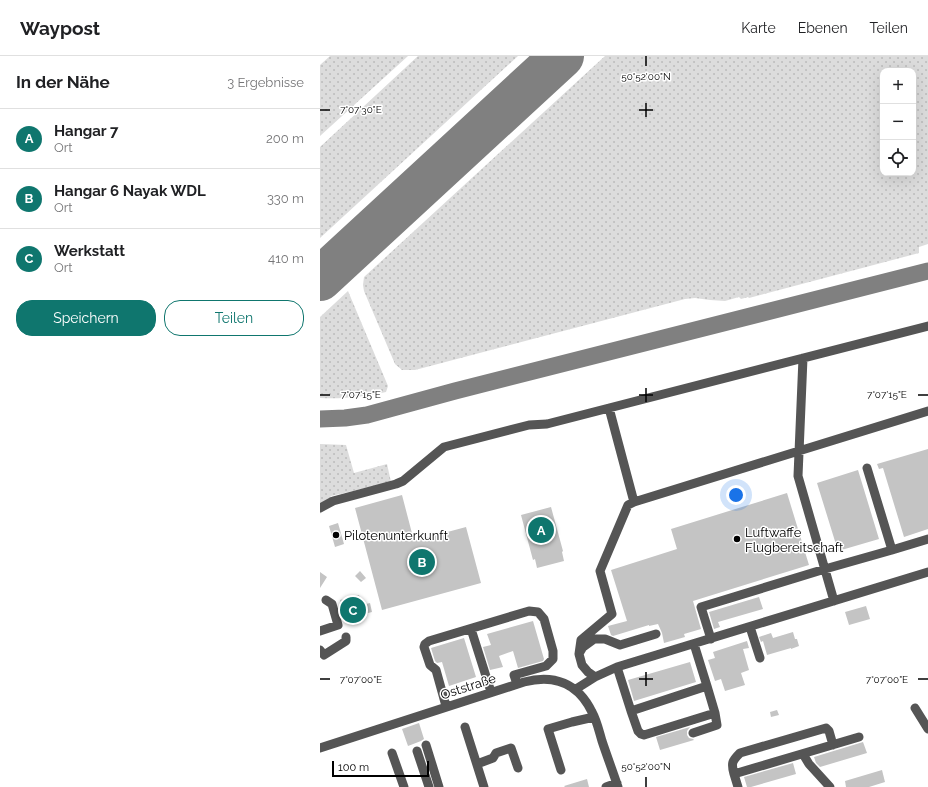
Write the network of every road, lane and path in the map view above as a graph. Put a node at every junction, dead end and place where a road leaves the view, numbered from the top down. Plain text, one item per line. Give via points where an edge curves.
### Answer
1 (928, 326) edge
2 (803, 358) junction
3 (609, 408) junction
4 (928, 411) edge
5 (799, 451) junction
6 (867, 468) dead end
7 (634, 502) junction
8 (320, 508) edge
9 (928, 539) edge
10 (892, 550) junction
11 (825, 570) junction
12 (928, 572) edge
13 (326, 600) dead end
14 (834, 600) junction
15 (750, 627) junction
16 (471, 629) junction
17 (320, 631) edge
18 (656, 634) dead end
19 (346, 637) dead end
20 (711, 639) junction
21 (694, 644) junction
22 (321, 654) edge
23 (579, 654) junction
24 (760, 658) dead end
25 (617, 667) junction
26 (595, 677) junction
27 (517, 684) junction
28 (707, 686) junction
29 (576, 689) junction
30 (491, 692) junction
31 (446, 706) junction
32 (915, 708) dead end
33 (631, 711) junction
34 (715, 713) junction
35 (594, 717) junction
36 (465, 726) dead end
37 (928, 729) edge
38 (693, 733) dead end
39 (859, 737) dead end
40 (426, 745) dead end
41 (833, 745) junction
42 (320, 748) edge
43 (417, 751) dead end
44 (392, 753) dead end
45 (803, 754) junction
46 (477, 764) junction
47 (518, 768) dead end
48 (561, 770) dead end
49 (734, 774) junction
50 (617, 785) edge
51 (404, 787) edge
52 (429, 787) edge
53 (439, 787) edge
54 (484, 787) edge
55 (606, 787) edge
56 (738, 787) edge
57 (830, 787) edge

1 - 2 lane
2 - 3 lane
2 - 5 lane
3 - 7 lane
3 - 8 lane via 444,447 403,481 333,501
4 - 5 lane
5 - 7 lane
5 - 11 lane via 798,476
6 - 10 lane
7 - 23 lane via 628,505 600,570 612,614 581,640
9 - 10 lane
10 - 11 lane
11 - 14 lane
11 - 20 lane via 701,607
12 - 14 lane
13 - 17 lane via 332,604 338,625
14 - 15 lane
15 - 20 lane
15 - 24 lane
16 - 27 lane via 529,611 538,612 542,616 553,659 546,666 514,675
16 - 30 lane
16 - 31 lane via 429,641 424,647 430,665 436,670
18 - 23 lane via 620,645 605,639 594,639
19 - 22 lane via 346,641
20 - 21 lane
21 - 25 lane
21 - 28 lane
23 - 26 lane via 582,665
25 - 26 lane
25 - 33 lane
26 - 29 lane
27 - 29 lane, Oststraße via 534,679 551,679
27 - 30 lane, Oststraße
28 - 33 lane
28 - 34 lane
29 - 35 lane
30 - 31 lane, Oststraße
31 - 42 lane, Oststraße
32 - 37 lane
33 - 34 lane via 638,731 644,735
34 - 38 lane via 717,725
35 - 48 lane via 548,729
35 - 50 lane
36 - 46 lane
39 - 41 lane
40 - 53 lane
41 - 45 lane
41 - 49 lane via 826,728 740,754 733,762
43 - 52 lane
44 - 51 lane
45 - 49 lane
45 - 57 lane
46 - 47 lane via 511,748
46 - 54 lane
49 - 56 lane
50 - 55 lane

